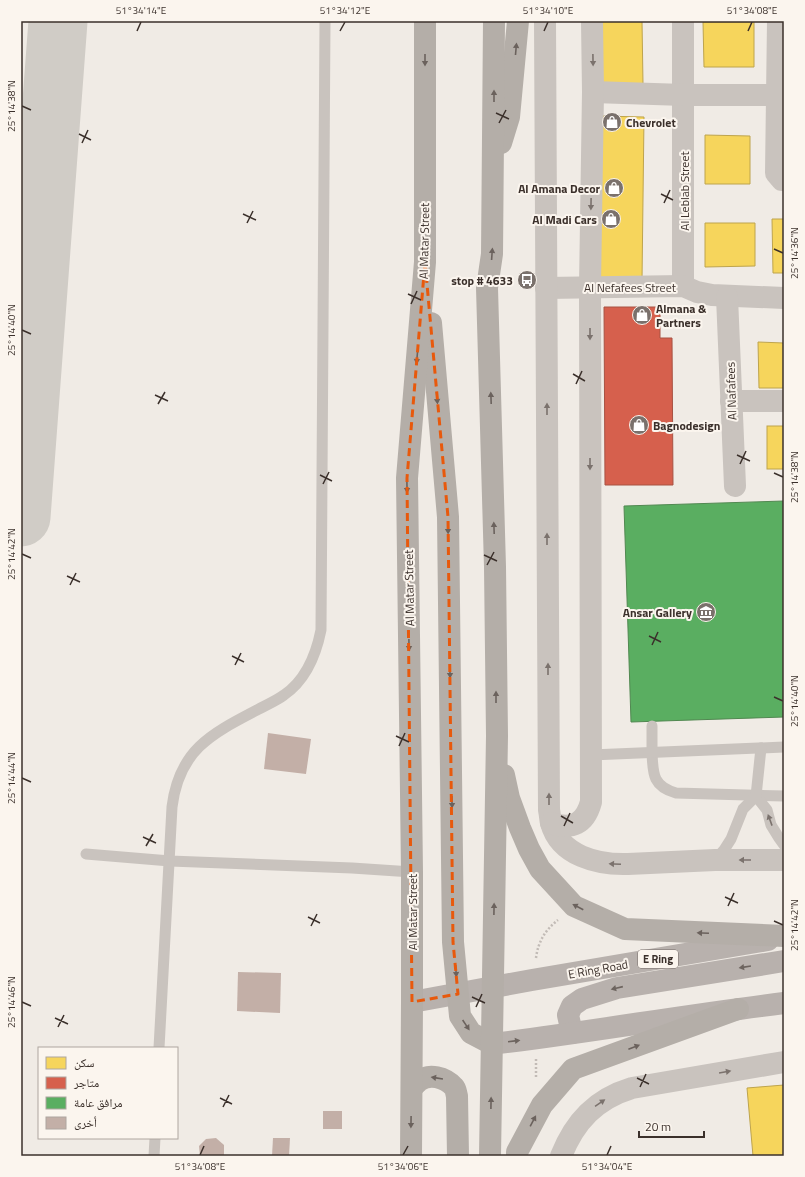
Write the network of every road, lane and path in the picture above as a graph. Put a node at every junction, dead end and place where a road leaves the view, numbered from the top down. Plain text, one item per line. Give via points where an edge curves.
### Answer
1 (326, 21) edge
2 (425, 21) edge
3 (494, 21) edge
4 (518, 21) edge
5 (545, 21) edge
6 (592, 21) edge
7 (683, 21) edge
8 (778, 21) edge
9 (593, 92) junction
10 (684, 95) junction
11 (781, 95) edge
12 (493, 169) junction
13 (784, 180) edge
14 (425, 262) junction
15 (683, 286) junction
16 (590, 287) junction
17 (546, 288) junction
18 (727, 296) junction
19 (784, 298) edge
20 (731, 401) junction
21 (784, 401) edge
22 (735, 486) dead end
23 (652, 726) dead end
24 (497, 736) junction
25 (784, 747) edge
26 (761, 748) junction
27 (652, 752) junction
28 (591, 755) junction
29 (756, 796) junction
30 (784, 796) edge
31 (551, 823) junction
32 (784, 845) edge
33 (86, 854) dead end
34 (715, 860) junction
35 (784, 860) edge
36 (170, 861) junction
37 (412, 872) junction
38 (784, 937) edge
39 (784, 961) edge
40 (492, 987) junction
41 (458, 994) junction
42 (412, 1002) junction
43 (784, 1003) edge
44 (738, 1009) junction
45 (572, 1033) junction
46 (492, 1044) junction
47 (160, 1047) edge
48 (784, 1062) edge
49 (412, 1088) junction
50 (155, 1139) edge
51 (154, 1156) edge
52 (411, 1156) edge
53 (458, 1156) edge
54 (490, 1156) edge
55 (517, 1156) edge
56 (561, 1156) edge

1 - 36 lane via 321,630 314,655 302,677 284,695 228,725 198,747 189,758 177,780 173,794
2 -> 14 highway, Al Matar Street
12 -> 3 highway
12 -> 4 highway via 508,117
5 - 17 street
6 -> 9 street
7 - 10 street, Al Leblab Street
8 - 11 street
9 - 10 street
9 -> 16 street
10 - 11 street
10 - 15 street, Al Leblab Street
11 - 13 street via 776,173
24 -> 12 highway via 487,288 492,254
14 -> 37 highway, Al Matar Street via 407,478
14 -> 41 highway via 448,517 453,942
15 - 16 street, Al Nefafees Street
15 - 18 street, Al Nefafees Street via 697,292
16 - 17 street, Al Nefafees Street
16 -> 28 street
31 -> 17 street
18 - 19 street, Al Nefafees Street
18 - 20 street, Al Nafafees
20 - 21 street
20 - 22 street, Al Nafafees
23 - 27 lane
38 -> 24 highway via 625,929 574,906 540,869 526,842 509,798
40 -> 24 highway
25 - 26 lane
26 - 27 lane
26 - 29 lane
27 - 28 lane
27 - 29 lane via 654,775 662,787 669,791
28 - 31 street via 589,811 577,824 559,826
29 - 30 lane
32 -> 29 lane via 771,824 767,810
29 - 34 lane via 743,809 731,839
34 -> 31 street via 615,865 602,863 578,855 569,849 555,833
33 - 36 lane
35 -> 34 street
36 - 37 lane
36 - 47 lane
37 - 42 highway, Al Matar Street
38 - 40 main road, E Ring Road / E Ring
39 -> 45 main road via 617,988 582,999 572,1006 568,1015
40 - 41 main road, E Ring Road / E Ring
40 - 46 highway
41 - 42 main road, E Ring Road / E Ring
41 -> 46 highway via 460,1016 468,1028
42 - 49 highway, Al Matar Street
43 - 44 main road
44 - 45 main road
55 -> 44 highway via 542,1105 573,1069
46 -> 45 main road
54 -> 46 highway
56 -> 48 street via 582,1118 592,1108 618,1092
49 -> 52 highway, Al Matar Street
53 -> 49 highway via 457,1096 454,1088 443,1078 434,1077 419,1080
50 - 51 lane

